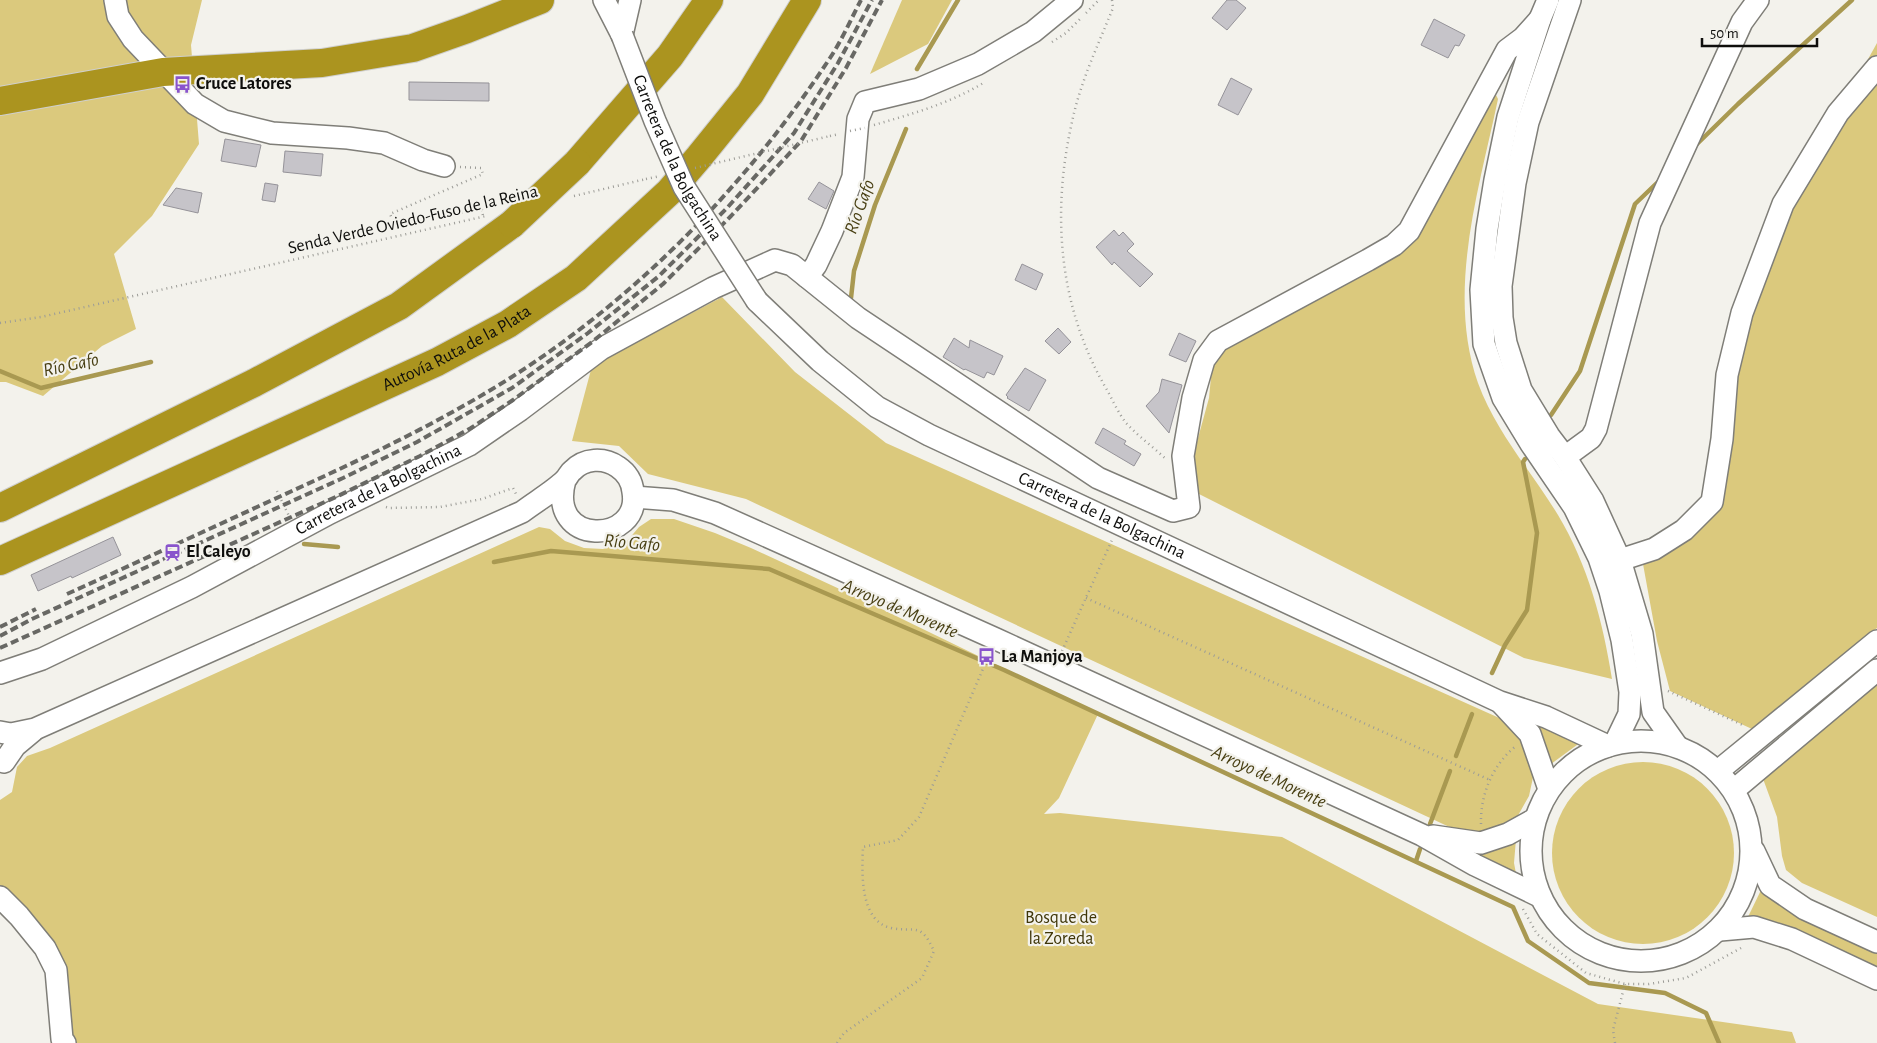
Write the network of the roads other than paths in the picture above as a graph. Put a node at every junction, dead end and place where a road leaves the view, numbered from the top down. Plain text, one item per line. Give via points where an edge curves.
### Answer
1 (115, 0) edge
2 (540, 0) edge
3 (604, 0) edge
4 (630, 0) edge
5 (709, 0) edge
6 (807, 0) edge
7 (1072, 0) edge
8 (1557, 0) edge
9 (1570, 0) edge
10 (1758, 0) edge
11 (503, 9) edge
12 (1544, 10) edge
13 (1558, 31) junction
14 (622, 35) junction
15 (1877, 66) edge
16 (163, 72) junction
17 (0, 101) edge
18 (444, 166) road end
19 (807, 277) junction
20 (1565, 457) junction
21 (1098, 478) junction
22 (566, 480) junction
23 (634, 497) junction
24 (0, 508) edge
25 (1083, 508) junction
26 (522, 512) junction
27 (570, 519) junction
28 (1620, 560) junction
29 (0, 561) edge
30 (1877, 641) edge
31 (1877, 670) edge
32 (0, 673) edge
33 (1500, 702) junction
34 (35, 729) junction
35 (0, 732) edge
36 (1611, 744) junction
37 (1677, 746) junction
38 (1, 760) edge
39 (1718, 771) junction
40 (1549, 789) junction
41 (1734, 790) junction
42 (1534, 819) junction
43 (1422, 835) junction
44 (1753, 848) junction
45 (0, 897) edge
46 (1530, 900) junction
47 (1720, 930) junction
48 (1877, 942) edge
49 (1877, 979) edge
50 (64, 1043) edge

1 - 16 street via 118,16 133,40
2 - 11 highway
3 - 14 street, Carretera de la Bolgachina
4 - 14 street
5 - 24 highway, bridge via 670,56 577,163 502,219 399,306 254,383
6 - 29 highway, Autovía Ruta de la Plata via 750,94 699,157 669,192 576,278 508,324 437,362
7 - 19 street via 1033,32 978,64 919,89 865,102 858,119 853,177 832,231
8 - 13 street via 1554,7
9 - 13 street
10 - 20 street via 1742,22 1650,223 1596,429 1591,438
11 - 16 highway via 467,29 413,48 322,63
12 - 21 street, Carretera de la Bolgachina via 1522,38 1507,50 1409,231 1394,245 1368,260 1218,341 1204,360 1193,398 1183,456 1189,507 1173,511
12 - 36 street via 1508,117 1495,180 1481,290 1484,344 1502,398 1574,507 1599,558 1610,592 1630,692 1629,714
13 - 20 street via 1528,122 1514,183 1501,286 1506,344 1521,390
14 - 25 street, Carretera de la Bolgachina, bridge via 684,187 757,301 820,361 877,407
15 - 28 street via 1838,113 1783,204 1742,313 1727,375 1722,439 1712,502 1684,530 1654,549
16 - 17 highway
16 - 18 street via 195,104 224,121 272,133 384,143
19 - 21 street, Carretera de la Bolgachina via 858,318
19 - 32 street, Carretera de la Bolgachina via 792,265 775,260 713,288 602,348 469,445 183,591 42,658
20 - 28 street via 1593,501
21 - 25 street
22 - 23 street via 585,462 612,463 624,471 632,483
22 - 26 street
22 - 27 street via 562,493 563,507
23 - 27 street via 632,510 611,530 597,532 579,527
23 - 43 street via 673,500 715,512
25 - 33 street, Carretera de la Bolgachina
26 - 27 street via 554,513
26 - 34 street
28 - 37 street via 1642,634 1653,712
30 - 39 street
31 - 41 street
33 - 36 street, Carretera de la Bolgachina
33 - 40 street, Carretera de la Bolgachina via 1530,734
34 - 35 street via 11,734
34 - 38 street
36 - 37 street via 1641,740
36 - 40 street via 1582,757
37 - 39 street
39 - 41 street
40 - 42 street
41 - 44 street via 1747,816
42 - 43 street via 1508,834 1481,843
42 - 46 street
43 - 46 street
44 - 47 street via 1744,895
44 - 48 street via 1770,885 1805,909
45 - 50 street via 45,948 56,970
46 - 47 street via 1598,954 1639,962 1682,955
47 - 49 street via 1754,927 1792,939

